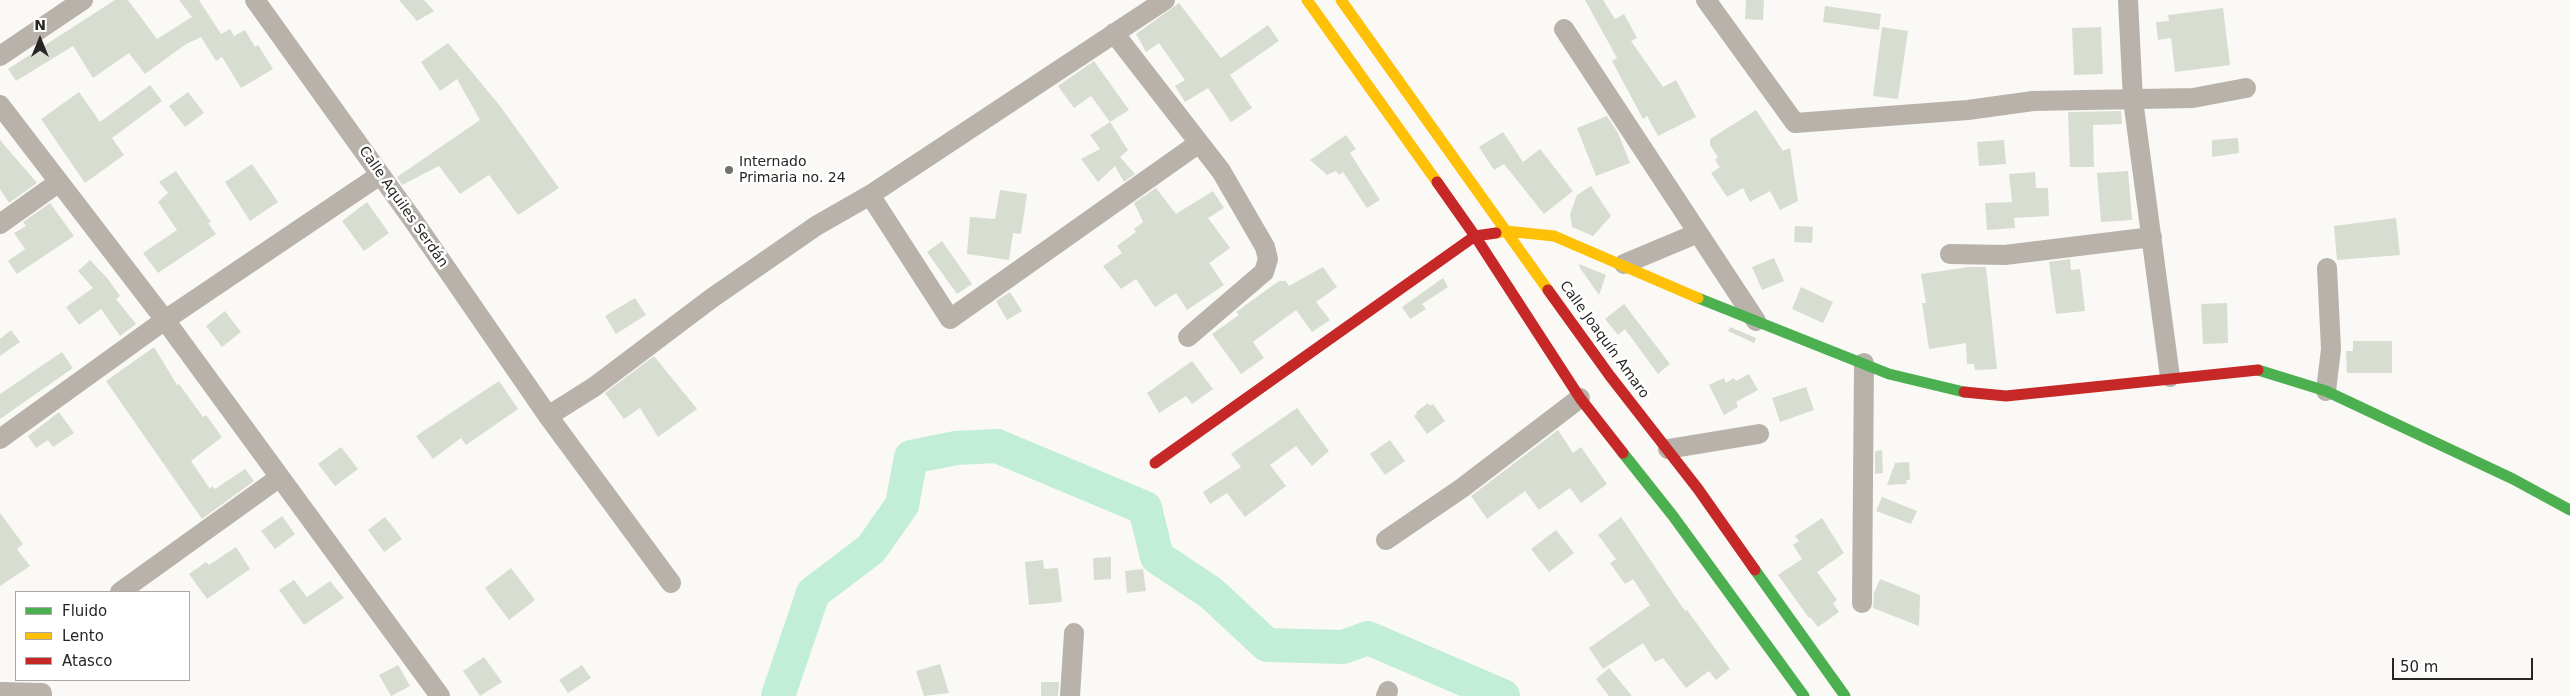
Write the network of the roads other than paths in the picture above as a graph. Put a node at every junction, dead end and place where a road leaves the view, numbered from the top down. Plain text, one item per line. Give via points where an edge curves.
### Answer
1 (83, 0) edge
2 (255, 0) edge
3 (1165, 0) edge
4 (1307, 0) edge
5 (1341, 0) edge
6 (1706, 0) edge
7 (2128, 0) edge
8 (1564, 29) dead end
9 (1114, 33) junction
10 (0, 56) edge
11 (2246, 88) dead end
12 (2133, 100) junction
13 (0, 105) edge
14 (1199, 143) junction
15 (380, 175) junction
16 (59, 182) junction
17 (870, 195) junction
18 (0, 224) edge
19 (1506, 232) junction
20 (1698, 233) junction
21 (1475, 236) junction
22 (2152, 237) junction
23 (1950, 254) dead end
24 (1624, 264) junction
25 (2327, 268) dead end
26 (165, 320) junction
27 (1756, 321) junction
28 (1188, 337) dead end
29 (1864, 363) junction
30 (2170, 377) junction
31 (2326, 391) junction
32 (1580, 398) junction
33 (548, 416) junction
34 (1759, 434) dead end
35 (0, 439) edge
36 (1668, 449) junction
37 (1154, 463) dead end
38 (280, 477) junction
39 (2570, 510) edge
40 (1386, 540) dead end
41 (671, 583) dead end
42 (121, 591) edge
43 (1862, 603) dead end
44 (1074, 633) dead end
45 (45, 690) edge
46 (0, 692) edge
47 (1803, 695) edge
48 (440, 696) edge
49 (1070, 696) edge
50 (1844, 696) edge

1 - 10 street
2 - 15 street, Calle Aquiles Serdán
3 - 9 street
4 - 21 main road
5 - 19 main road, Calle Joaquín Amaro
6 - 12 street via 1795,123 1968,110 2034,101
7 - 12 street
8 - 20 street
9 - 14 street
9 - 17 street
11 - 12 street via 2193,98
12 - 22 street
13 - 16 street
14 - 17 street via 950,319
14 - 28 street via 1242,205 1265,247 1268,259 1264,272
15 - 26 street
15 - 33 street, Calle Aquiles Serdán
16 - 18 street
16 - 26 street
17 - 33 street via 816,226 712,298 594,387
19 - 21 main road
19 - 24 main road via 1554,236
19 - 36 main road, Calle Joaquín Amaro via 1610,376
20 - 24 street
20 - 27 street
21 - 32 main road
21 - 37 main road
22 - 23 street via 2005,254
22 - 30 street
24 - 27 main road
25 - 31 street via 2331,349
26 - 35 street
26 - 38 street
27 - 29 main road
29 - 30 main road via 1889,374 1970,394 2006,396
29 - 43 street
30 - 31 main road via 2254,369
31 - 39 main road via 2513,479
32 - 40 street via 1462,488
32 - 47 main road via 1673,516
33 - 41 street, Calle Aquiles Serdán
34 - 36 street
36 - 50 main road, Calle Joaquín Amaro
38 - 42 street
38 - 48 street
44 - 49 street
45 - 46 street

